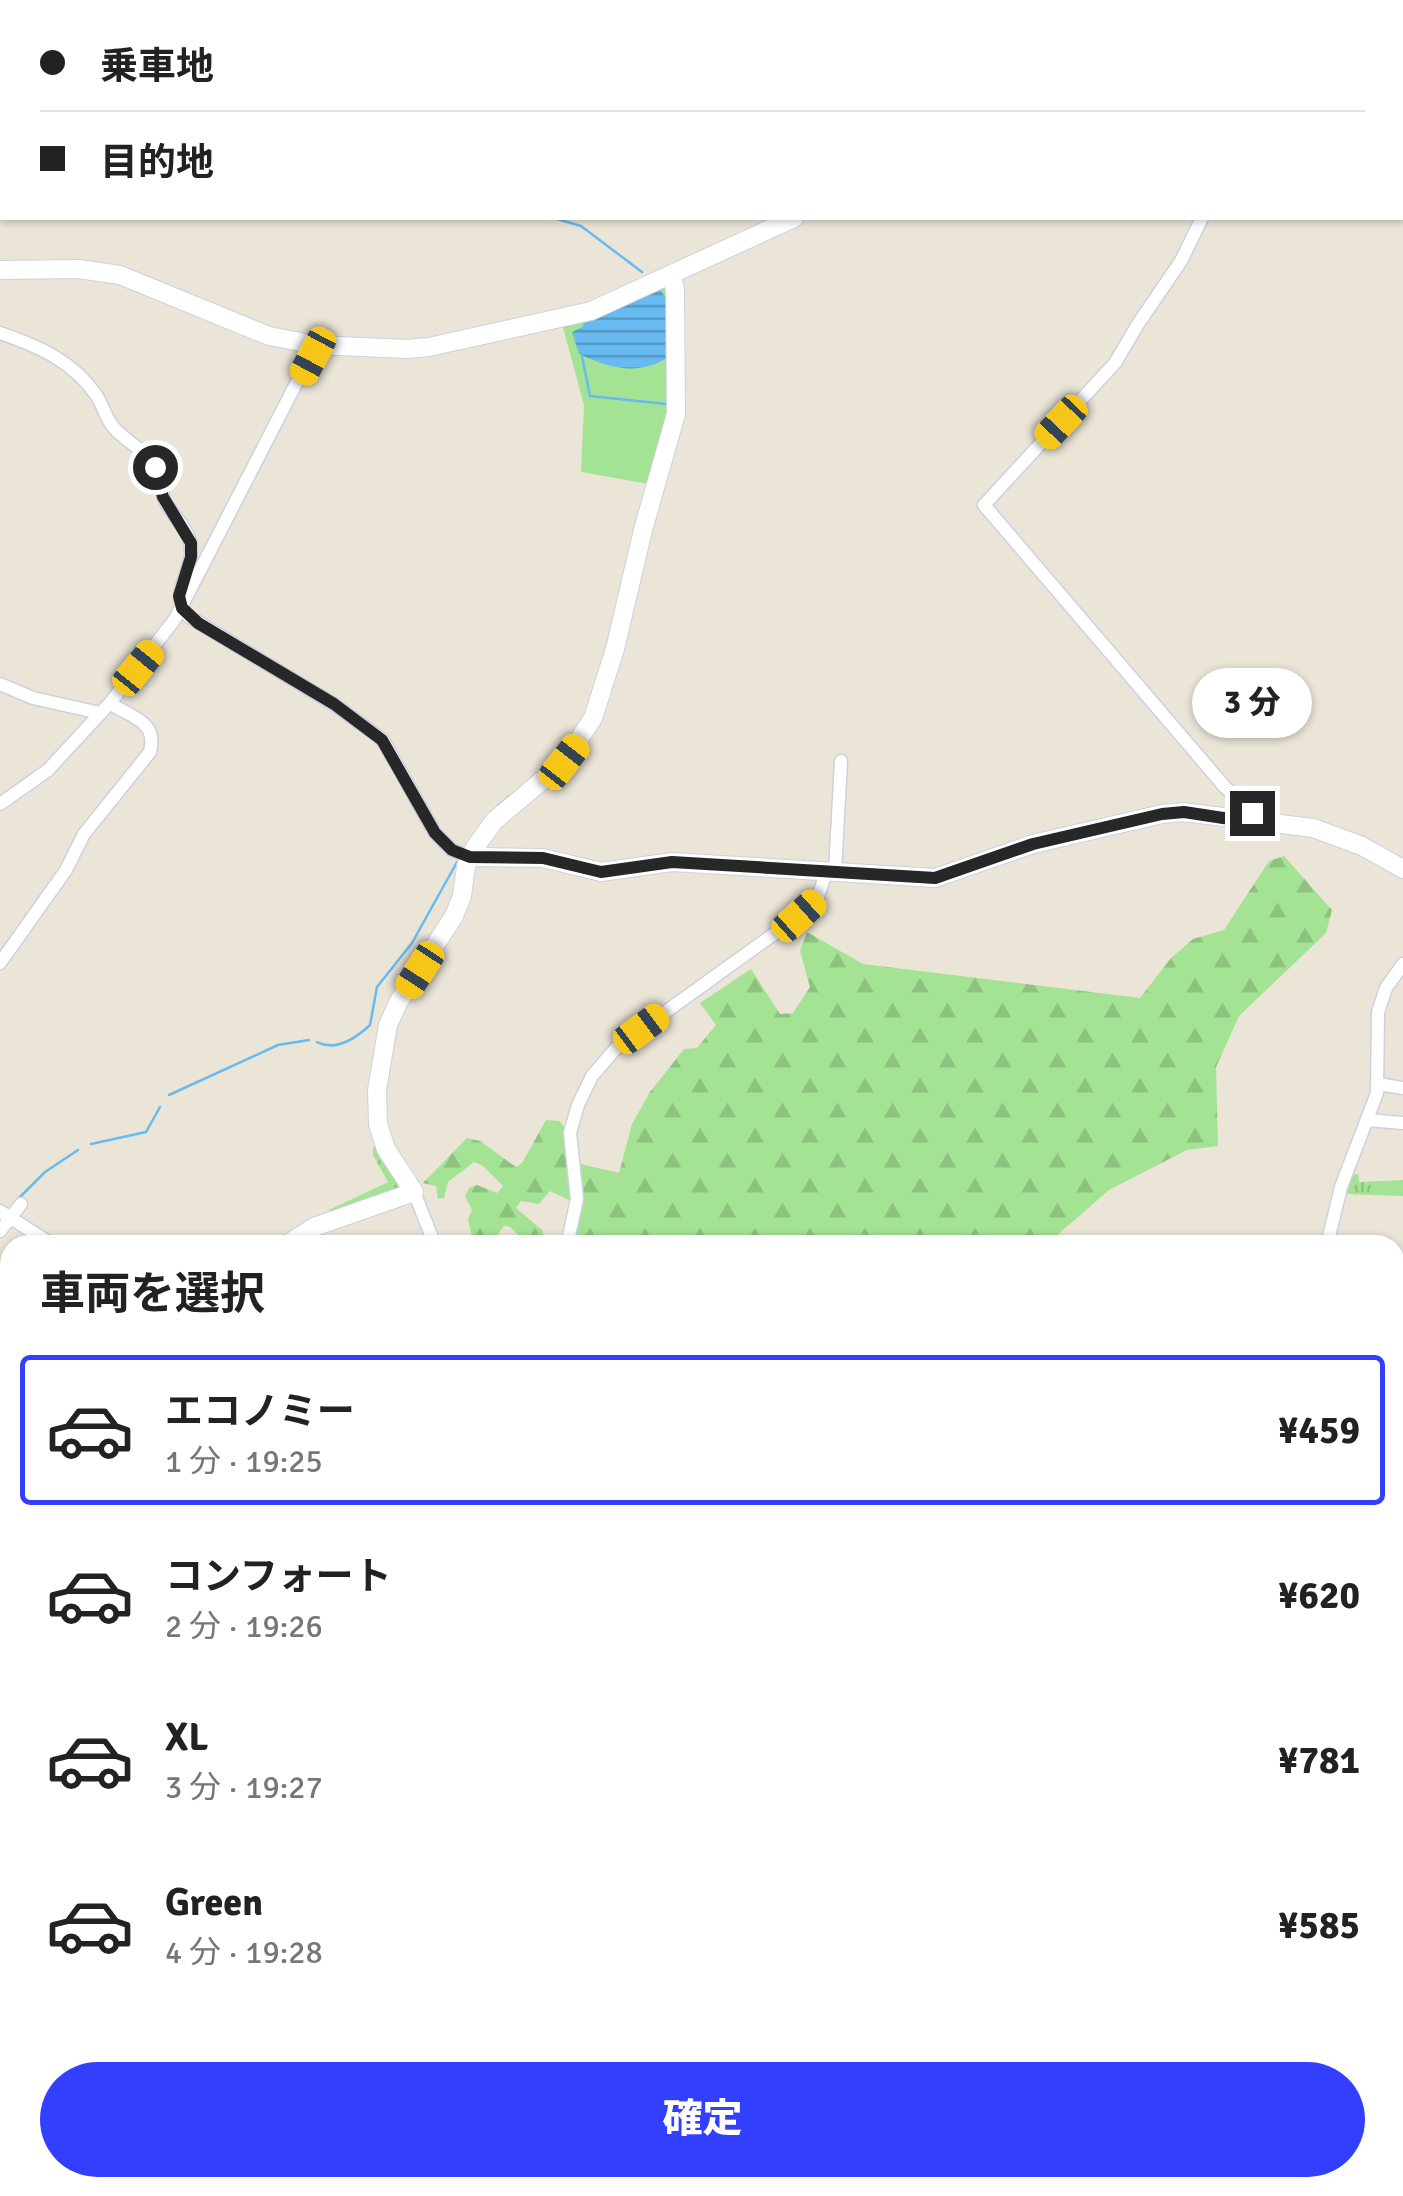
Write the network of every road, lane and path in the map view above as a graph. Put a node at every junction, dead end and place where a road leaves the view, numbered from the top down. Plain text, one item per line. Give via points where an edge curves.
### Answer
1 (790, 220) edge
2 (1201, 220) edge
3 (0, 270) edge
4 (671, 275) junction
5 (0, 333) edge
6 (316, 344) junction
7 (182, 608) junction
8 (0, 684) edge
9 (105, 708) junction
10 (841, 761) dead end
11 (0, 804) edge
12 (1256, 823) junction
13 (470, 857) junction
14 (1403, 869) edge
15 (830, 872) junction
16 (0, 963) edge
17 (1403, 964) edge
18 (1378, 1084) junction
19 (1403, 1088) edge
20 (1367, 1120) junction
21 (1403, 1122) edge
22 (414, 1192) junction
23 (21, 1204) dead end
24 (5, 1214) edge
25 (0, 1231) edge
26 (38, 1235) edge
27 (302, 1235) edge
28 (431, 1235) edge
29 (569, 1235) edge
30 (1329, 1235) edge

1 - 4 street
2 - 12 street via 1116,363 984,505
3 - 6 street via 120,274 269,336
4 - 6 street via 563,320 430,347
4 - 13 street via 676,414 593,718 564,762 494,820
5 - 7 street via 76,371 116,430 151,461 191,543
6 - 7 street
7 - 9 street
7 - 13 street via 382,740 435,833
8 - 9 street via 33,698
9 - 11 street via 48,770
9 - 16 street via 144,720 150,752 84,834
10 - 15 street
12 - 14 street via 1323,830
12 - 15 street via 1162,814 1033,844 935,878
13 - 15 street via 543,858 601,872 672,862
13 - 22 street via 459,904 386,1036 378,1124
15 - 29 street via 799,916 618,1046 592,1076 570,1133 577,1199
17 - 18 street via 1378,1012
18 - 19 street
18 - 20 street
20 - 21 street
20 - 30 street
22 - 27 street
22 - 28 street
23 - 24 street
24 - 25 street
24 - 26 street

